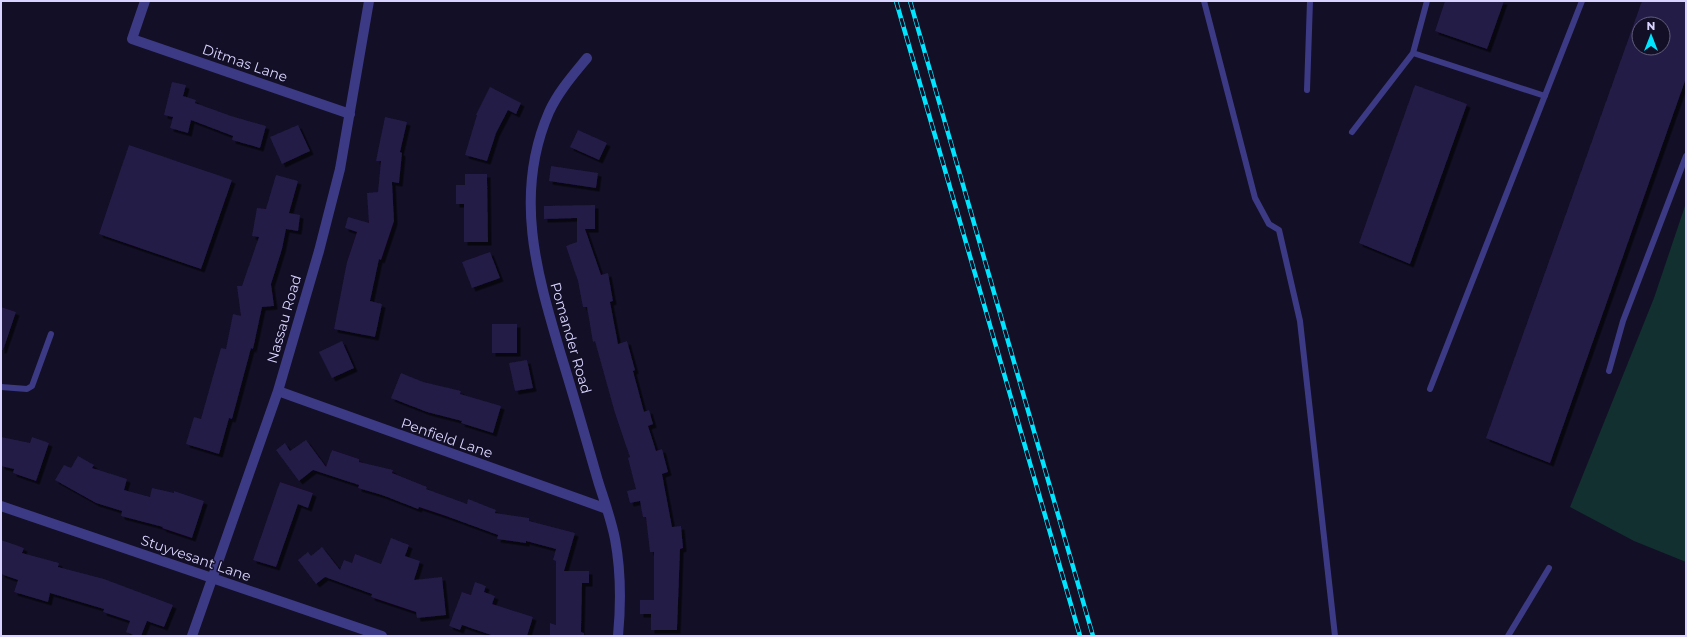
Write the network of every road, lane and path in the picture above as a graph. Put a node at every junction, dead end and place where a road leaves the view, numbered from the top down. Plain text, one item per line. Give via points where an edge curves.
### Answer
1 (145, 1) edge
2 (370, 1) edge
3 (1204, 1) edge
4 (1310, 1) edge
5 (1427, 1) edge
6 (1582, 1) edge
7 (1413, 53) junction
8 (587, 58) dead end
9 (1307, 90) dead end
10 (1545, 96) junction
11 (350, 114) junction
12 (1352, 132) dead end
13 (1686, 156) edge
14 (51, 334) dead end
15 (1609, 371) dead end
16 (1, 387) edge
17 (1430, 389) dead end
18 (278, 391) junction
19 (1, 506) edge
20 (607, 509) junction
21 (1549, 568) dead end
22 (212, 579) junction
23 (192, 636) edge
24 (382, 636) edge
25 (618, 636) edge
26 (1335, 636) edge
27 (1508, 636) edge

1 - 11 street, Ditmas Lane via 132,40
2 - 11 street, Nassau Road
3 - 26 lane via 1255,198 1269,224 1279,230 1300,321
4 - 9 lane
5 - 7 lane
6 - 10 lane
7 - 10 lane
7 - 12 lane
8 - 20 street, Pomander Road via 565,85 549,112 532,170 529,206 544,297
10 - 17 lane
11 - 18 street, Nassau Road via 340,169
13 - 15 lane via 1623,321
14 - 16 lane via 32,386 27,389
18 - 20 street, Penfield Lane
18 - 22 street, Nassau Road
19 - 22 street, Stuyvesant Lane
20 - 25 street, Pomander Road via 615,539 618,567 621,609
21 - 27 lane
22 - 23 street, Nassau Road
22 - 24 street, Stuyvesant Lane

